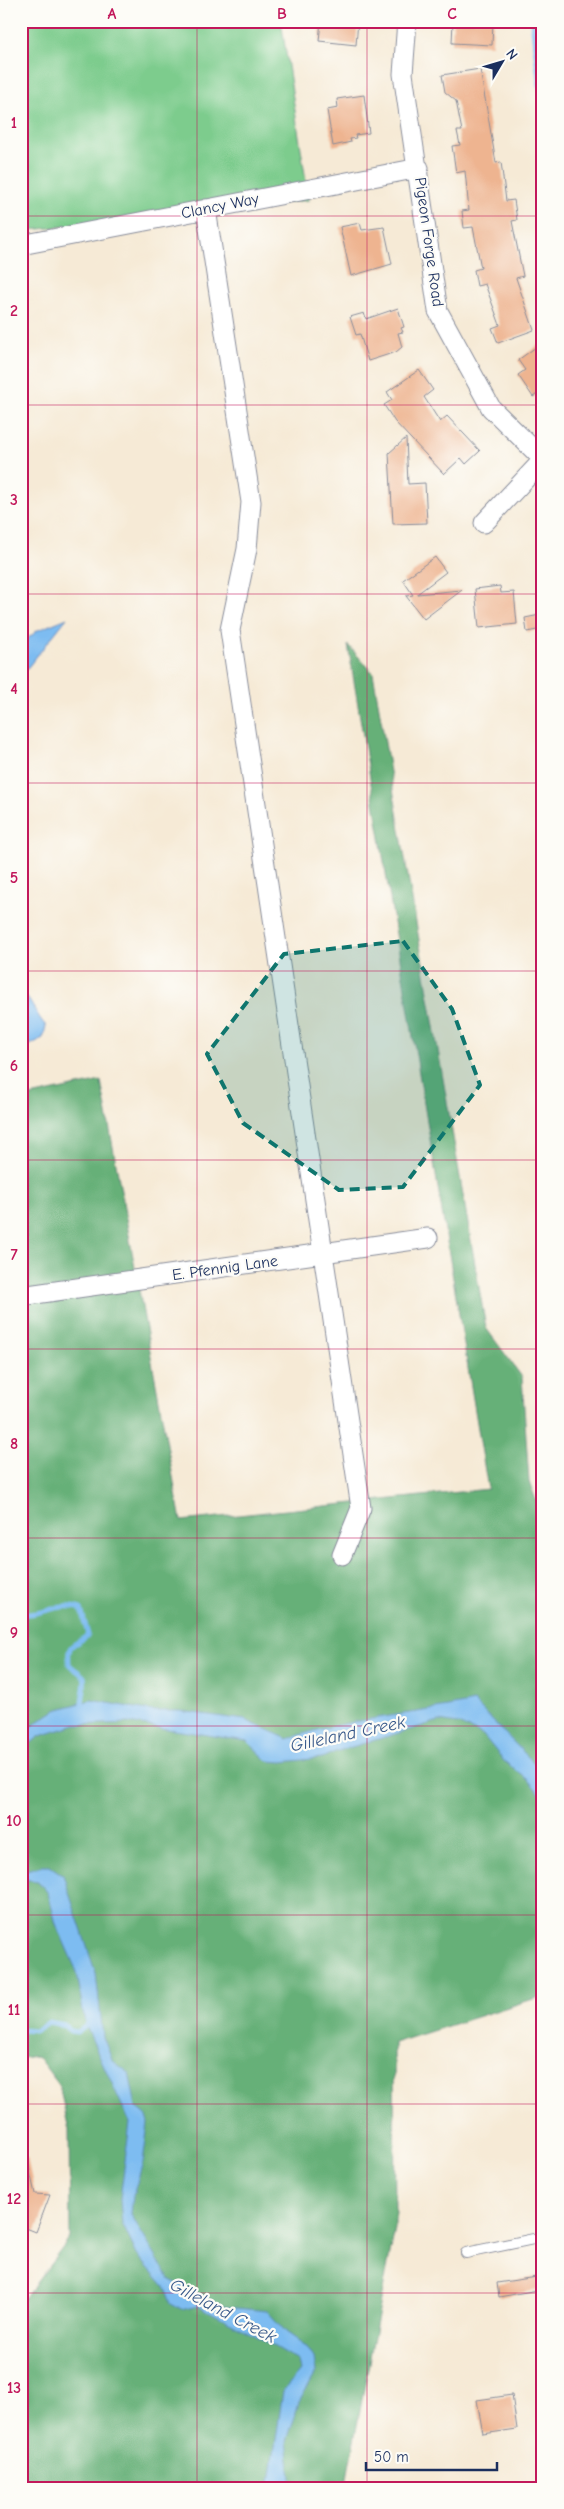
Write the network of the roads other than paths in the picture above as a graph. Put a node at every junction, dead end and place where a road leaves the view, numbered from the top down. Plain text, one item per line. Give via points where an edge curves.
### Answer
1 (407, 21) edge
2 (418, 168) junction
3 (206, 209) junction
4 (21, 245) edge
5 (543, 459) edge
6 (484, 523) dead end
7 (428, 1238) dead end
8 (322, 1255) junction
9 (21, 1296) edge
10 (342, 1555) dead end
11 (543, 2237) edge
12 (466, 2253) dead end

1 - 2 street, Pigeon Forge Road via 403,74
2 - 3 street, Clancy Way
2 - 5 street, Pigeon Forge Road via 438,311 491,408
3 - 4 street, Clancy Way
3 - 8 street via 251,502 246,549 230,630
5 - 6 street
7 - 8 street, E. Pfennig Lane
8 - 9 street, E. Pfennig Lane
8 - 10 street via 360,1508
11 - 12 lane

